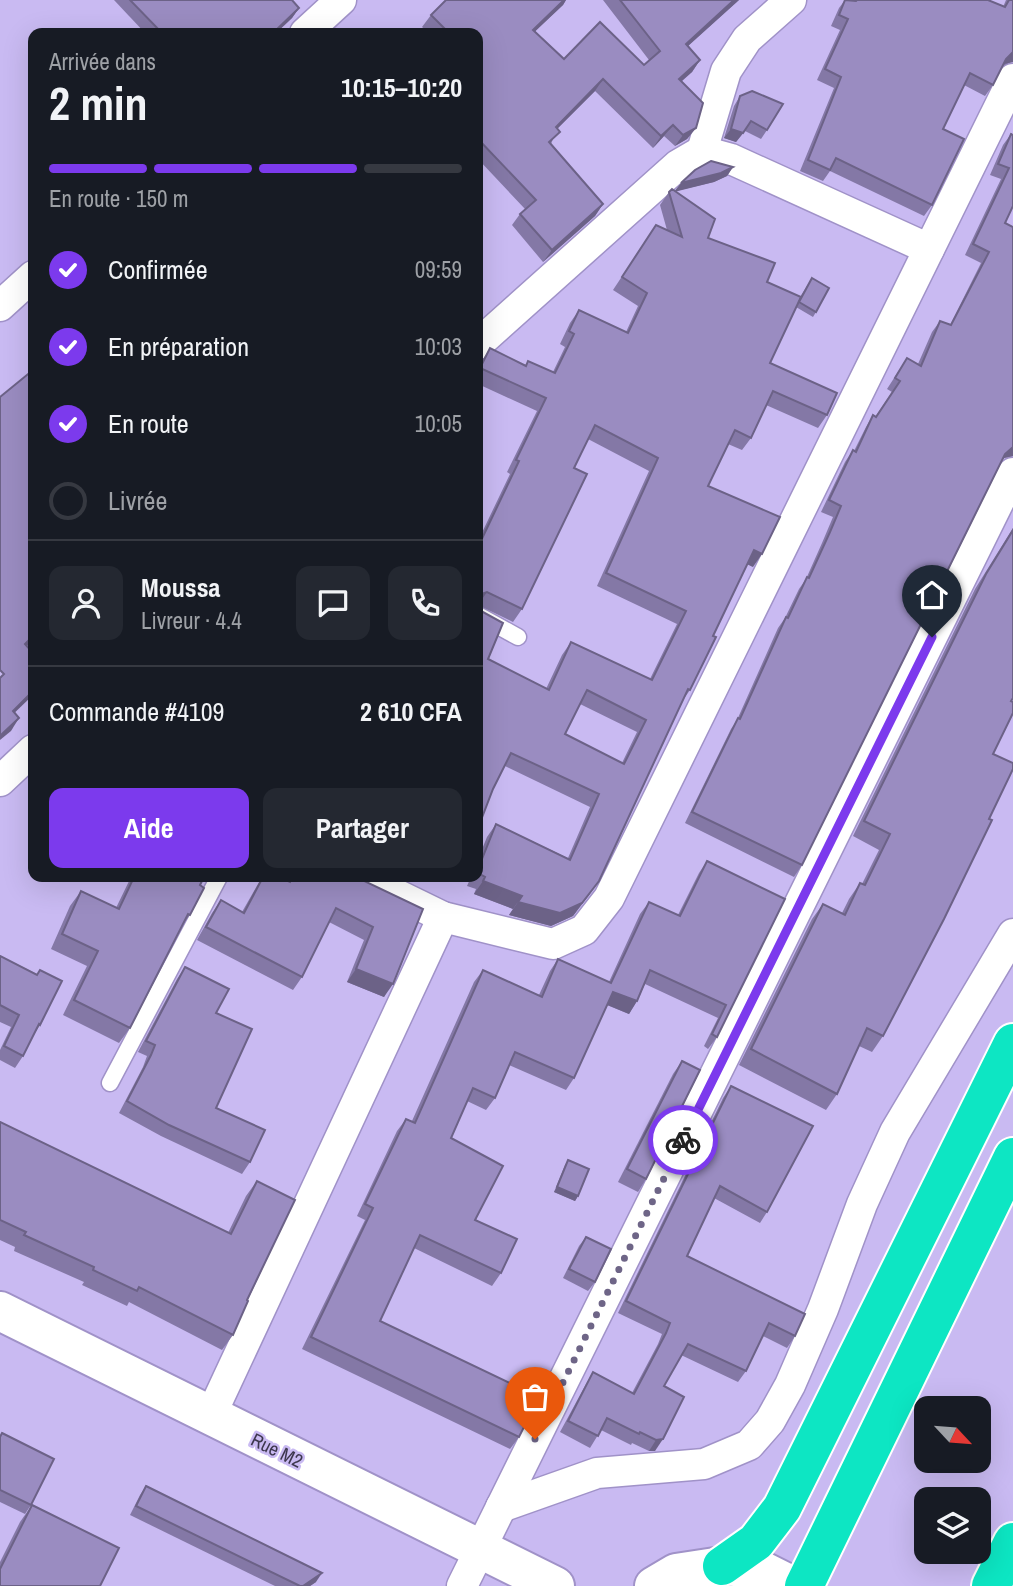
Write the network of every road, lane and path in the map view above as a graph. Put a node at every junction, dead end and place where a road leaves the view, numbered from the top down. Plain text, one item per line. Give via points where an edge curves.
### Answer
1 (791, 0) edge
2 (331, 3) edge
3 (309, 28) edge
4 (1013, 79) edge
5 (702, 151) junction
6 (929, 249) junction
7 (28, 281) edge
8 (0, 306) edge
9 (483, 340) edge
10 (1013, 473) edge
11 (483, 618) edge
12 (518, 638) dead end
13 (216, 882) edge
14 (371, 882) edge
15 (443, 917) junction
16 (1013, 934) edge
17 (1013, 1043) edge
18 (110, 1083) dead end
19 (1013, 1157) edge
20 (0, 1311) edge
21 (210, 1417) junction
22 (501, 1507) junction
23 (1013, 1542) edge
24 (480, 1550) junction
25 (722, 1566) junction
26 (463, 1586) edge
27 (555, 1586) edge
28 (654, 1586) edge
29 (793, 1586) edge
30 (804, 1586) edge
31 (991, 1586) edge

1 - 5 street via 747,39 726,71
2 - 3 street
4 - 6 street
5 - 6 street via 731,159
5 - 9 street via 678,165
6 - 15 street via 609,898 584,930 553,944
7 - 8 street
10 - 22 street
11 - 12 lane
13 - 18 lane
14 - 15 street
15 - 21 street
16 - 22 street via 895,1132 823,1309 770,1422 749,1445 704,1464 597,1473
17 - 25 highway via 782,1508 756,1542
19 - 30 highway
20 - 21 main road, Rue M2
21 - 24 main road, Rue M2
22 - 24 street
23 - 31 highway
24 - 26 street
24 - 27 main road, Rue M2
25 - 28 main road via 676,1573
25 - 29 main road via 759,1569

